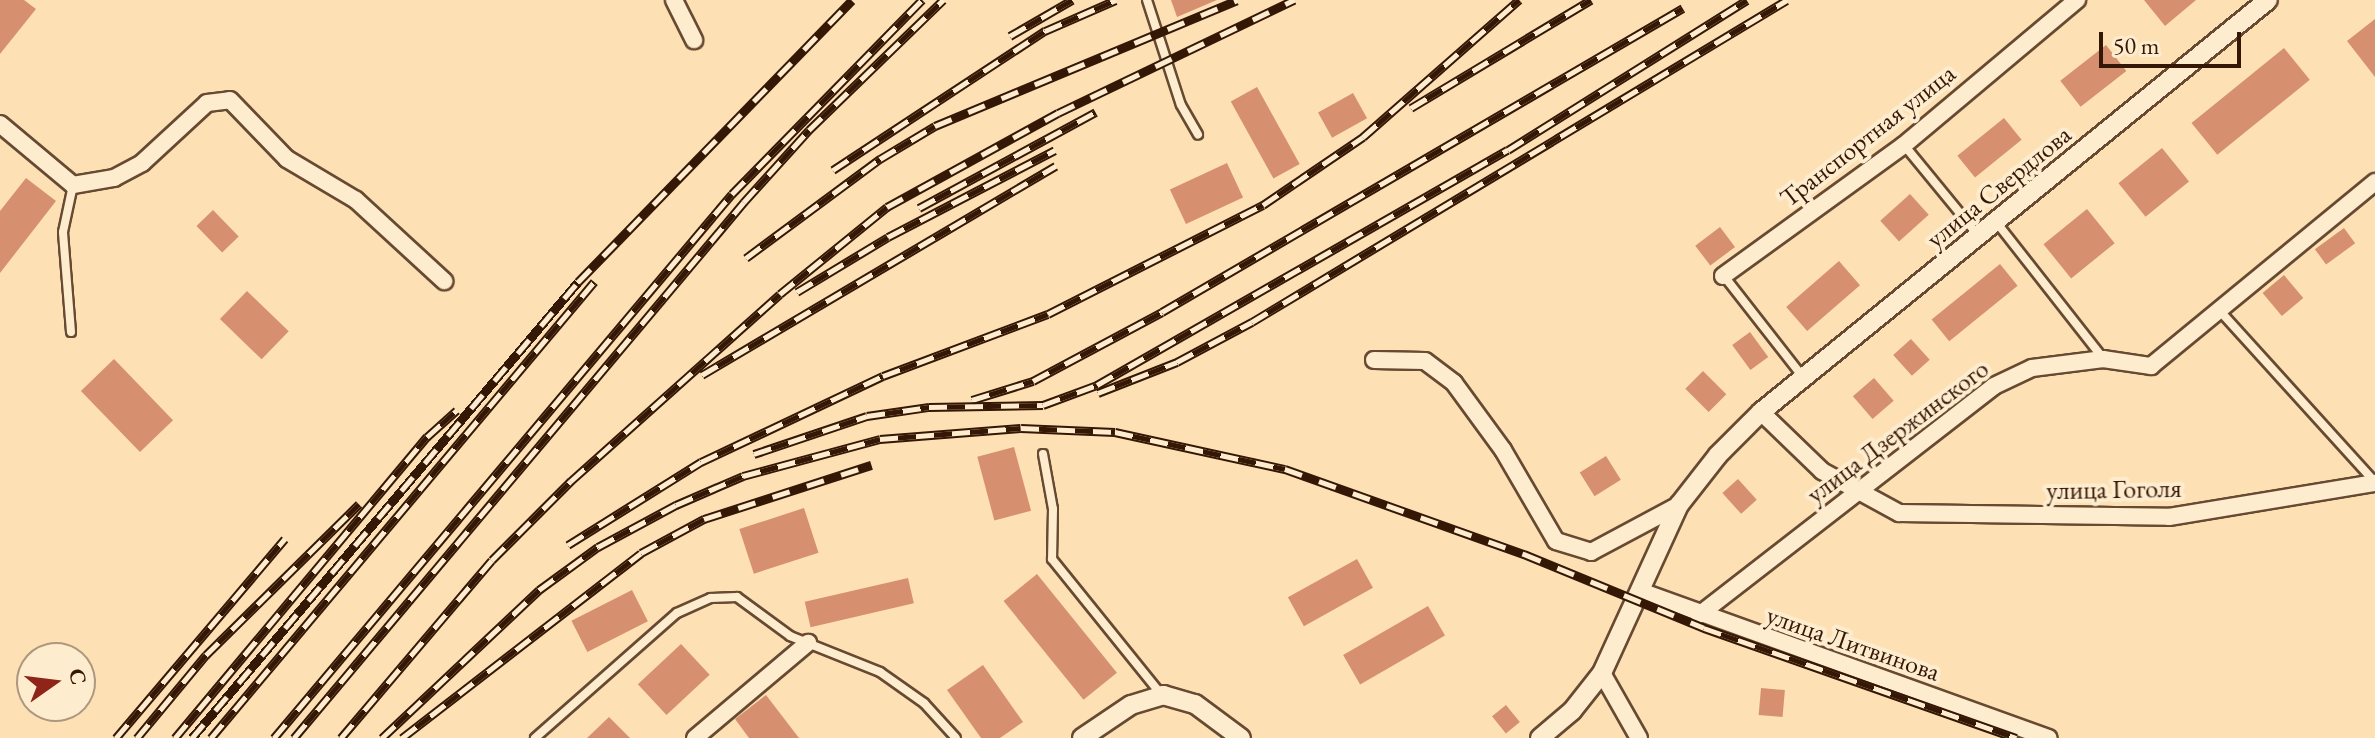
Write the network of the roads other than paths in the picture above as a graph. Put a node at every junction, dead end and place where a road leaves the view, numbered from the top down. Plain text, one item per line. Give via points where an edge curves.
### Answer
1 (674, 0) edge
2 (1147, 0) edge
3 (2077, 0) edge
4 (2268, 0) edge
5 (694, 40) dead end
6 (0, 124) edge
7 (1198, 134) dead end
8 (1904, 145) junction
9 (2375, 182) edge
10 (73, 185) junction
11 (1997, 223) junction
12 (1980, 237) junction
13 (1723, 276) joint
14 (444, 281) dead end
15 (2219, 310) junction
16 (71, 332) dead end
17 (2103, 359) junction
18 (1374, 360) dead end
19 (1803, 377) junction
20 (1761, 412) junction
21 (1043, 454) dead end
22 (2375, 483) edge
23 (1857, 490) junction
24 (1679, 505) junction
25 (1643, 592) junction
26 (1699, 615) junction
27 (808, 643) junction
28 (1602, 673) junction
29 (1163, 695) junction
30 (535, 738) edge
31 (695, 738) edge
32 (956, 738) edge
33 (1082, 738) edge
34 (1241, 738) edge
35 (1540, 738) edge
36 (1639, 738) edge
37 (2049, 738) edge

1 - 5 street
2 - 7 lane via 1181,105
3 - 8 street, Транспортная улица
4 - 11 street, улица Свердлова
6 - 10 street
8 - 12 lane
8 - 13 street, Транспортная улица
9 - 15 street, улица Дзержинского
10 - 14 street via 114,178 142,163 207,103 230,100 287,159 356,200
10 - 16 lane via 63,232
11 - 12 street, улица Свердлова
11 - 17 lane
12 - 19 street, улица Свердлова
13 - 19 lane
15 - 17 street, улица Дзержинского via 2151,366
15 - 22 lane
17 - 23 street, улица Дзержинского via 2032,368 1994,386
18 - 24 street via 1425,361 1454,383 1503,450 1556,541 1591,552
19 - 20 street, улица Свердлова
20 - 23 street, улица Гоголя via 1822,471
20 - 24 street, улица Свердлова
21 - 29 lane via 1053,509 1052,559
22 - 23 street, улица Гоголя via 2169,517 1899,513
23 - 26 street, улица Дзержинского
24 - 25 street, улица Свердлова
25 - 26 street, улица Литвинова
25 - 28 street, улица Свердлова
26 - 37 street, улица Литвинова
27 - 30 lane via 737,597 711,598 677,613
27 - 31 street
27 - 32 lane via 880,672 924,703
28 - 35 street, улица Свердлова via 1572,711
28 - 36 street
29 - 33 street via 1131,705
29 - 34 street via 1195,704

